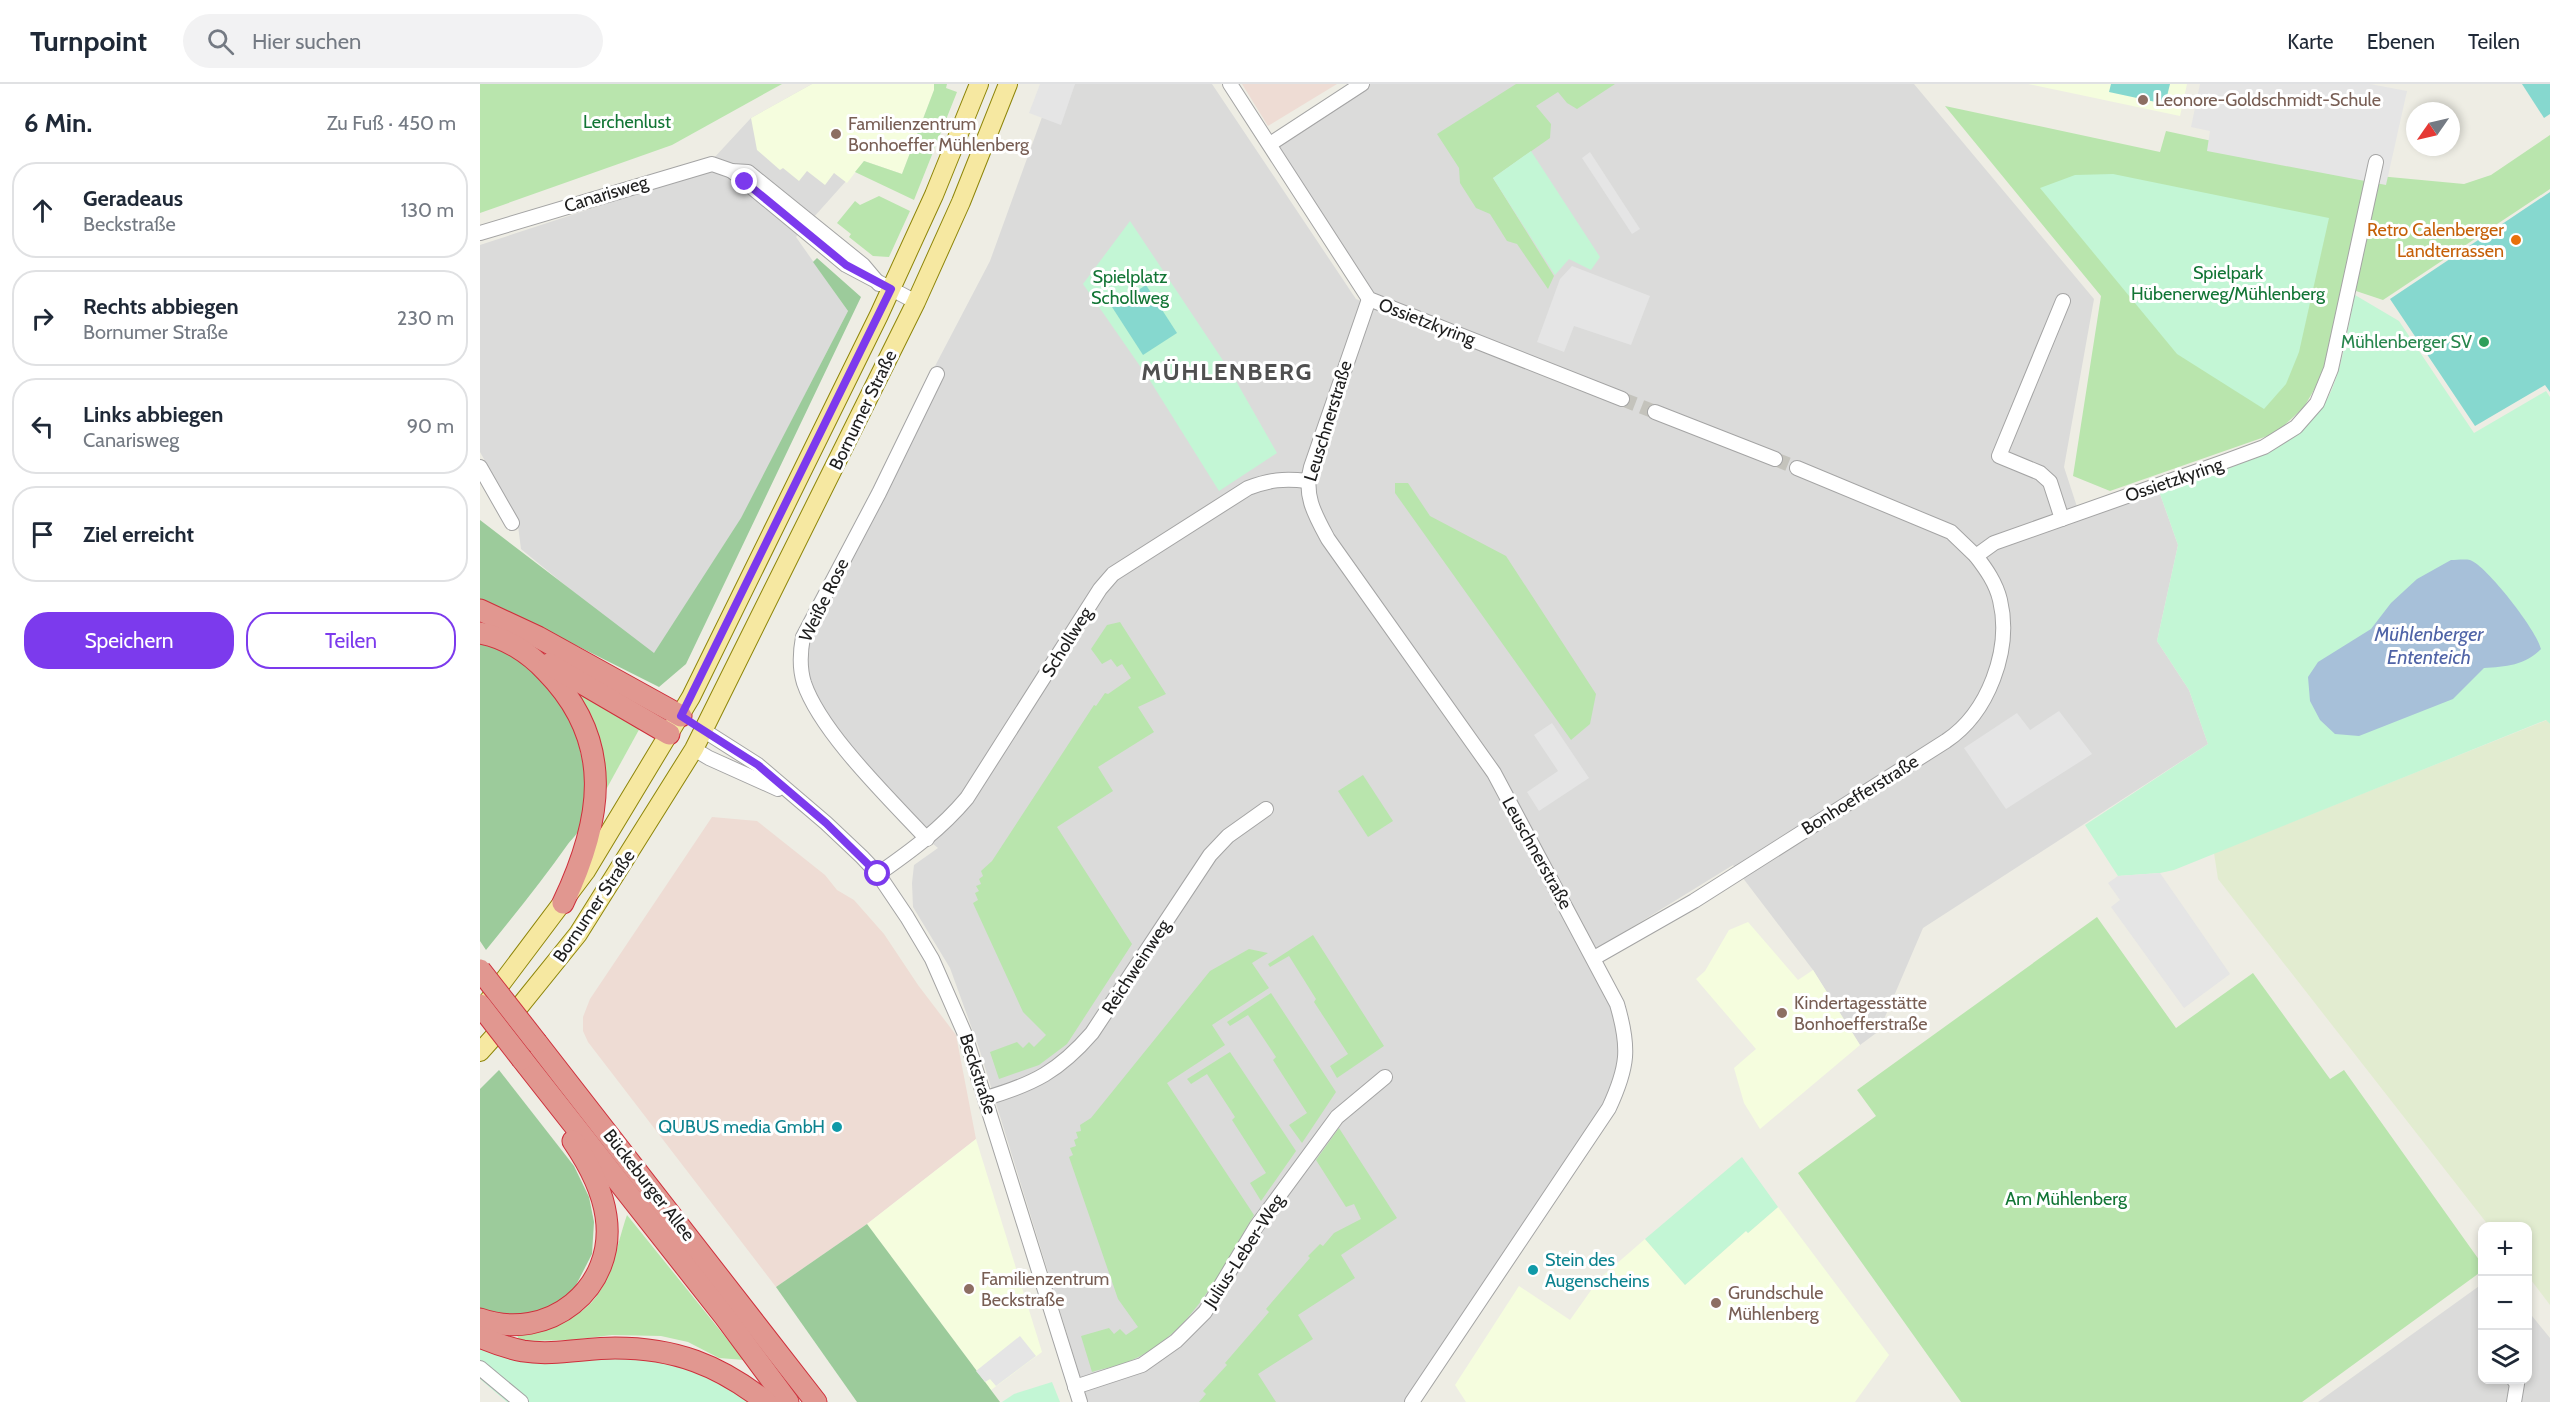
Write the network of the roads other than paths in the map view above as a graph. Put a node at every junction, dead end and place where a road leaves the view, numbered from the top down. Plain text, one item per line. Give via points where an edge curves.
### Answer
1 (979, 84) edge
2 (1008, 84) edge
3 (1230, 84) edge
4 (1362, 84) edge
5 (1270, 144) junction
6 (2376, 162) dead end
7 (480, 233) edge
8 (885, 287) junction
9 (1369, 299) junction
10 (2063, 301) dead end
11 (916, 302) junction
12 (937, 374) dead end
13 (1622, 399) tunnel mouth
14 (1655, 412) tunnel mouth
15 (1775, 459) tunnel mouth
16 (480, 467) edge
17 (1797, 468) tunnel mouth
18 (1307, 481) junction
19 (2062, 519) junction
20 (512, 523) dead end
21 (1976, 556) junction
22 (480, 610) edge
23 (480, 633) edge
24 (509, 642) junction
25 (681, 716) junction
26 (703, 730) junction
27 (669, 734) junction
28 (694, 749) junction
29 (791, 795) junction
30 (1266, 809) dead end
31 (927, 839) junction
32 (878, 874) junction
33 (564, 903) junction
34 (1594, 958) junction
35 (480, 970) edge
36 (480, 1005) edge
37 (480, 1010) edge
38 (480, 1052) edge
39 (522, 1059) junction
40 (1385, 1077) dead end
41 (986, 1098) junction
42 (480, 1319) edge
43 (480, 1337) edge
44 (480, 1368) edge
45 (2517, 1384) edge
46 (1075, 1387) junction
47 (521, 1402) edge
48 (766, 1402) edge
49 (788, 1402) edge
50 (816, 1402) edge
51 (1080, 1402) edge
52 (1412, 1402) edge
53 (2514, 1402) edge

1 - 8 main road, Bornumer Straße via 934,195
2 - 11 main road, Bornumer Straße
3 - 5 street, Ossietzkyring
4 - 5 street
5 - 9 street, Ossietzkyring
6 - 19 street, Ossietzkyring via 2331,369 2308,415 2264,447
7 - 8 street, Canarisweg via 712,164 732,171 846,265
8 - 11 street, Canarisweg
8 - 25 main road, Bornumer Straße
9 - 13 street, Ossietzkyring
9 - 18 street, Leuschnerstraße
10 - 19 street via 1999,456 2040,473 2050,482
11 - 26 main road, Bornumer Straße
12 - 31 street, Weiße Rose via 803,637 799,656 803,682 831,730
14 - 15 street
16 - 20 street
17 - 21 street via 1951,532
18 - 31 street, Schollweg via 1270,479 1248,488 1113,574 967,798
18 - 34 street, Leuschnerstraße via 1313,512 1328,539 1494,773
19 - 21 street, Ossietzkyring via 1994,543
21 - 34 street, Bonhoefferstraße via 1991,576 2004,620 1996,669 1973,717 1946,741 1694,901
22 - 25 highway via 538,637
23 - 24 highway
24 - 27 highway
24 - 33 highway via 541,665 560,685 584,727 592,751 596,773 593,822 581,866
25 - 26 main road
25 - 27 main road, Bornumer Straße
26 - 28 main road, Bornumer Straße
26 - 29 street, Beckstraße via 758,765
27 - 28 main road
27 - 33 main road, Bornumer Straße
28 - 29 street, Beckstraße
28 - 38 main road, Bornumer Straße via 578,934
29 - 32 street, Beckstraße
30 - 41 street, Reichweinweg via 1228,836 1210,855 1076,1052 1042,1077
31 - 32 street, Schollweg
32 - 41 street, Beckstraße via 941,976
33 - 37 main road, Bornumer Straße
34 - 52 street, Leuschnerstraße via 1617,1004 1627,1042 1620,1085 1609,1108
35 - 50 highway, Bückeburger Allee, bridge
36 - 39 highway, Bückeburger Allee, bridge
39 - 42 highway via 585,1159 601,1194 606,1218 605,1245 593,1281 571,1307 530,1323 498,1324
39 - 49 highway, Bückeburger Allee
40 - 46 street, Julius-Leber-Weg via 1338,1117 1256,1227 1205,1312 1183,1334 1142,1365
41 - 46 street, Beckstraße
43 - 48 highway via 525,1351 613,1348 695,1359 724,1372
44 - 47 street
45 - 53 street
46 - 51 street, Beckstraße

